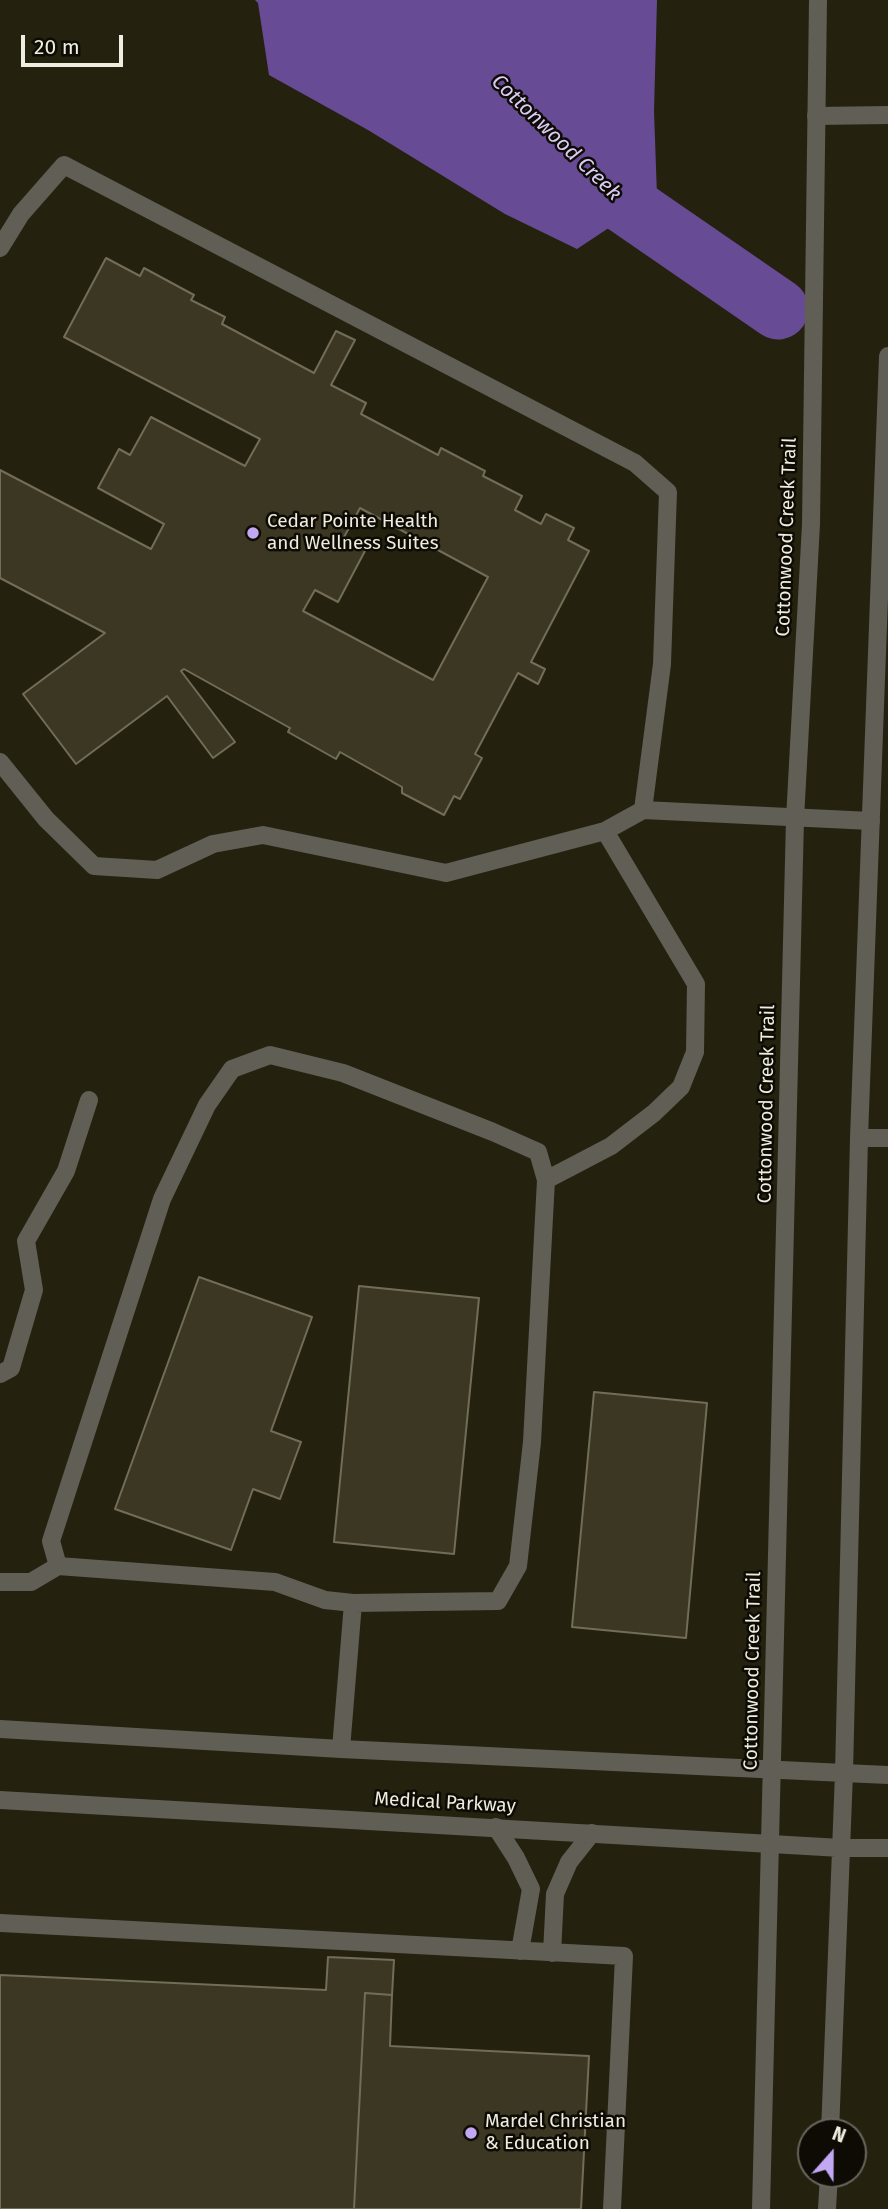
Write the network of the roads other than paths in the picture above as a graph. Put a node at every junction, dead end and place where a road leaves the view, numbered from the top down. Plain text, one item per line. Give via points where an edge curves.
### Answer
1 (818, 0) edge
2 (888, 115) edge
3 (816, 116) junction
4 (0, 248) edge
5 (888, 356) edge
6 (0, 762) edge
7 (643, 810) junction
8 (794, 819) junction
9 (871, 821) junction
10 (605, 831) junction
11 (89, 1100) dead end
12 (859, 1138) junction
13 (888, 1139) edge
14 (546, 1180) junction
15 (0, 1374) edge
16 (58, 1566) junction
17 (0, 1582) edge
18 (354, 1603) junction
19 (0, 1729) edge
20 (341, 1749) junction
21 (771, 1771) junction
22 (844, 1773) junction
23 (888, 1775) edge
24 (0, 1800) edge
25 (496, 1827) junction
26 (592, 1833) junction
27 (771, 1844) junction
28 (841, 1848) junction
29 (888, 1848) edge
30 (0, 1923) edge
31 (520, 1951) junction
32 (552, 1952) junction
33 (831, 2118) edge
34 (828, 2188) edge
35 (612, 2209) edge
36 (761, 2209) edge
37 (827, 2209) edge

1 - 3 street, Cottonwood Creek Trail
2 - 3 street
3 - 8 street, Cottonwood Creek Trail via 811,524
4 - 7 street via 21,214 64,164 635,463 668,492 662,664
5 - 9 street
6 - 10 street via 46,819 94,866 157,870 213,844 263,835 446,873
7 - 8 street
7 - 10 street
8 - 9 street
8 - 21 street, Cottonwood Creek Trail
9 - 12 street
10 - 14 street via 696,985 695,1052 681,1087 654,1113 611,1146
11 - 15 street via 66,1171 26,1241 34,1290 11,1368
12 - 13 street
12 - 22 street
14 - 16 street via 538,1152 343,1073 270,1055 232,1069 207,1105 162,1199 51,1542
14 - 18 street via 532,1442 518,1566 498,1601
16 - 17 street via 31,1582
16 - 18 street via 275,1582 325,1600
18 - 20 street
19 - 20 street
20 - 21 street
21 - 22 street
21 - 27 street, Cottonwood Creek Trail
22 - 23 street
22 - 28 street
24 - 25 street, Medical Parkway
25 - 26 street, Medical Parkway
25 - 31 street via 531,1889
26 - 27 street, Medical Parkway
26 - 32 street via 569,1862 555,1894
27 - 28 street, Medical Parkway
27 - 36 street, Cottonwood Creek Trail
28 - 29 street, Medical Parkway
28 - 33 street
30 - 31 street
31 - 32 street
32 - 35 street via 624,1956
34 - 37 street

